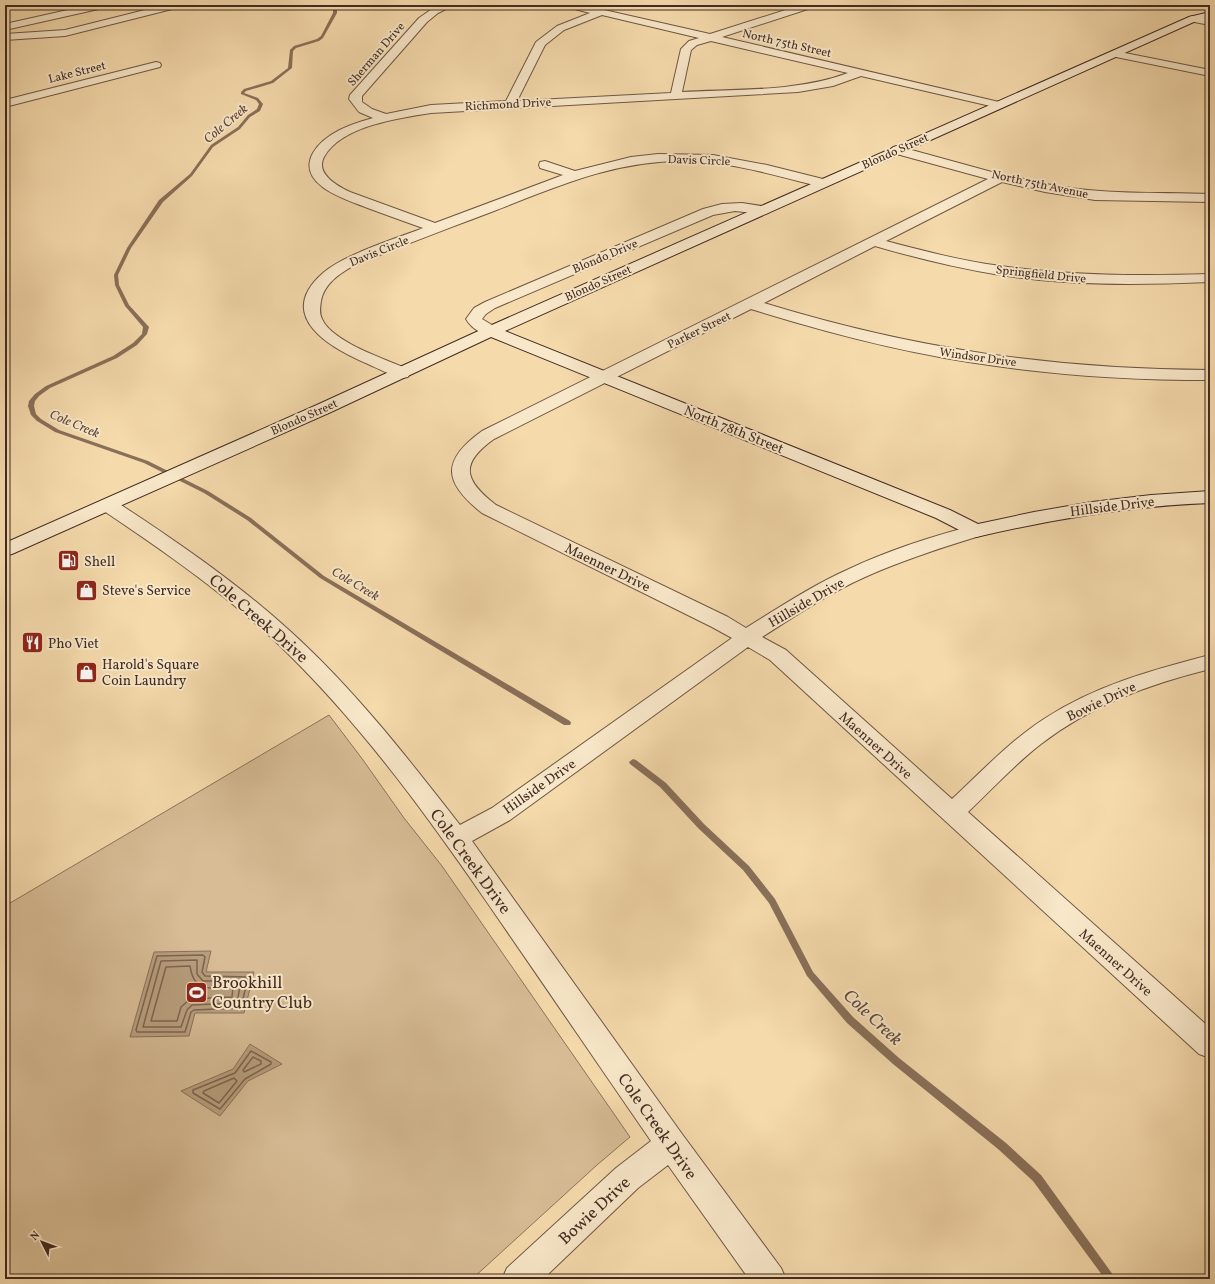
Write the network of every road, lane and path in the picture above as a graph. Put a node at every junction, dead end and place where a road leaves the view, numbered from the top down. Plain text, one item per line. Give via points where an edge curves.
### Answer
1 (103, 5) edge
2 (178, 5) edge
3 (449, 5) edge
4 (570, 5) edge
5 (810, 5) edge
6 (1210, 8) edge
7 (602, 12) junction
8 (1210, 15) edge
9 (1194, 19) junction
10 (1210, 22) edge
11 (5, 27) edge
12 (5, 37) edge
13 (710, 38) junction
14 (1116, 54) junction
15 (156, 65) dead end
16 (859, 73) junction
17 (1210, 73) edge
18 (676, 95) junction
19 (5, 104) edge
20 (510, 104) junction
21 (998, 105) junction
22 (386, 118) junction
23 (897, 150) junction
24 (545, 165) dead end
25 (575, 175) junction
26 (1002, 177) junction
27 (822, 183) junction
28 (1210, 198) edge
29 (763, 210) junction
30 (436, 228) junction
31 (875, 242) junction
32 (1210, 278) edge
33 (752, 304) junction
34 (491, 331) junction
35 (402, 372) junction
36 (1210, 375) edge
37 (605, 376) junction
38 (1210, 497) edge
39 (108, 504) junction
40 (496, 512) joint
41 (976, 531) junction
42 (5, 550) edge
43 (747, 637) junction
44 (1210, 662) edge
45 (952, 814) junction
46 (456, 838) junction
47 (1210, 1046) edge
48 (671, 1144) junction
49 (519, 1279) edge
50 (769, 1279) edge

1 - 11 street
2 - 12 street via 64,33
3 - 22 street, Sherman Drive via 434,11 423,20 356,95 359,107
4 - 7 street, North 75th Street
5 - 13 street
6 - 9 street, Blondo Street
7 - 13 street, North 75th Street
7 - 20 street via 567,24 545,38
8 - 9 street, Blondo Street
9 - 10 street
9 - 14 street, Blondo Street
13 - 16 street, North 75th Street
13 - 18 street via 693,43 686,49
14 - 17 street
14 - 21 street, Blondo Street
15 - 19 street, Lake Street
16 - 18 street, Richmond Drive via 829,84 806,88
16 - 21 street, North 75th Street
18 - 20 street, Richmond Drive
20 - 22 street, Richmond Drive via 431,109
21 - 23 street, Blondo Street
22 - 30 street, Richmond Drive via 354,128 331,141 318,155 316,170 323,181 340,192
23 - 26 street, North 75th Avenue
23 - 27 street, Blondo Street
24 - 25 street
25 - 27 street, Davis Circle via 631,161 694,158 749,164
25 - 30 street, Davis Circle
26 - 28 street, North 75th Avenue via 1048,189 1095,196
26 - 31 street, Parker Street
27 - 29 street, Blondo Street
29 - 34 street, Blondo Street
29 - 34 street, Blondo Drive via 733,206 708,212 501,301 480,311 474,320
30 - 35 street, Davis Circle via 371,253 338,269 321,284 313,301 314,320 324,333 347,348
31 - 32 street, Springfield Drive via 944,260 1018,273 1123,280
31 - 33 street, Parker Street
33 - 36 street, Windsor Drive via 868,338 926,350 1056,368
33 - 37 street, Parker Street
34 - 35 street, Blondo Street
34 - 37 street, North 78th Street
35 - 39 street, Blondo Street
37 - 40 street, Parker Street via 488,436 468,451 462,460 462,481 472,496
37 - 41 street, North 78th Street via 943,514
38 - 41 street, Hillside Drive via 1102,506 1030,518
39 - 42 street, Blondo Street
39 - 46 street, Cole Creek Drive via 204,570 243,601 300,653 346,700
40 - 43 street, Maenner Drive
41 - 43 street, Hillside Drive via 931,544 857,573 802,602
43 - 45 street, Maenner Drive via 778,655
43 - 46 street, Hillside Drive via 502,814
44 - 45 street, Bowie Drive via 1135,684 1090,703 1061,719 1032,739
45 - 47 street, Maenner Drive
46 - 48 street, Cole Creek Drive
48 - 49 street, Bowie Drive via 627,1178
48 - 50 street, Cole Creek Drive

